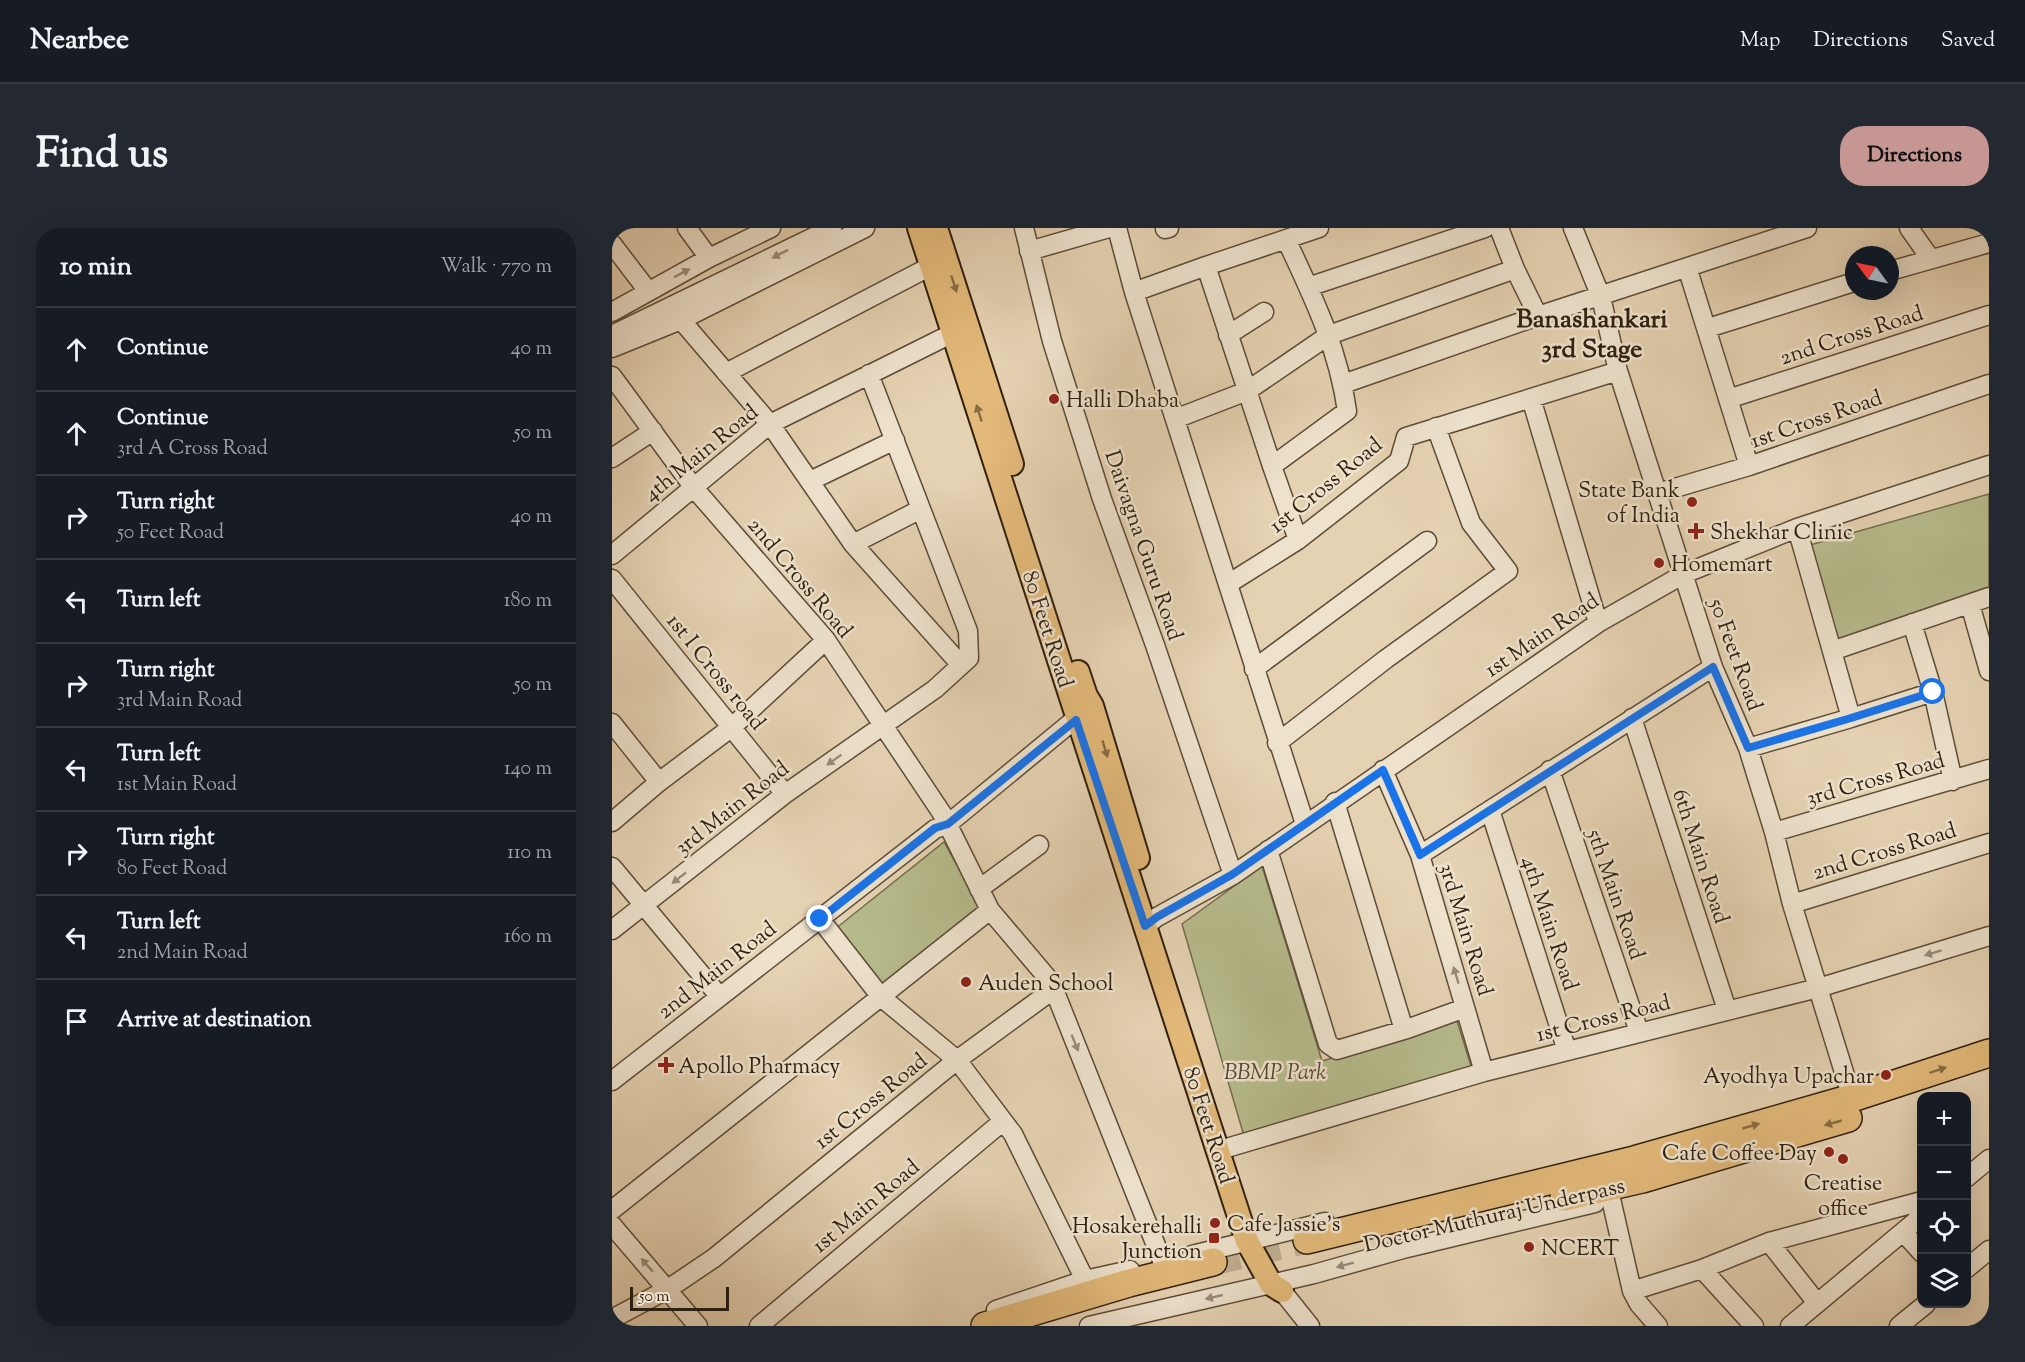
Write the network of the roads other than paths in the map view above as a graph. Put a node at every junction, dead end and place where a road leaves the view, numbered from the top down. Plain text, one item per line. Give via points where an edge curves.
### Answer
1 (687, 228) edge
2 (865, 228) edge
3 (919, 228) edge
4 (936, 228) edge
5 (1023, 228) edge
6 (1109, 228) edge
7 (1117, 228) edge
8 (1319, 228) edge
9 (1485, 228) edge
10 (1499, 228) edge
11 (1573, 228) edge
12 (1807, 228) edge
13 (764, 229) edge
14 (822, 230) edge
15 (1920, 232) edge
16 (1287, 239) junction
17 (1989, 243) edge
18 (612, 244) edge
19 (1029, 251) junction
20 (709, 258) junction
21 (1930, 258) junction
22 (931, 266) junction
23 (1206, 266) junction
24 (1687, 267) junction
25 (1899, 268) edge
26 (1515, 269) junction
27 (1845, 285) edge
28 (1308, 287) junction
29 (648, 291) junction
30 (1134, 292) junction
31 (1601, 297) junction
32 (612, 312) edge
33 (1264, 312) dead end
34 (1989, 315) edge
35 (1538, 316) junction
36 (681, 321) junction
37 (1708, 328) junction
38 (953, 333) junction
39 (612, 335) edge
40 (1228, 335) junction
41 (1329, 335) junction
42 (612, 348) edge
43 (1618, 371) junction
44 (726, 373) junction
45 (869, 374) junction
46 (612, 376) edge
47 (1343, 384) junction
48 (1989, 384) edge
49 (1247, 391) junction
50 (1531, 398) junction
51 (1728, 399) junction
52 (1175, 419) junction
53 (770, 424) junction
54 (1436, 428) junction
55 (652, 431) junction
56 (895, 440) junction
57 (612, 458) edge
58 (1989, 465) edge
59 (1272, 466) junction
60 (1749, 466) junction
61 (810, 481) junction
62 (694, 488) junction
63 (1658, 493) junction
64 (921, 509) junction
65 (1797, 528) junction
66 (1298, 540) junction
67 (1427, 541) dead end
68 (853, 544) junction
69 (612, 555) edge
70 (1684, 574) junction
71 (612, 579) edge
72 (1228, 584) junction
73 (1989, 597) edge
74 (1970, 604) junction
75 (1598, 623) junction
76 (1912, 623) junction
77 (826, 640) junction
78 (1832, 651) junction
79 (961, 665) junction
80 (1713, 667) junction
81 (1254, 669) junction
82 (1989, 671) edge
83 (1933, 692) junction
84 (1082, 707) junction
85 (1632, 718) junction
86 (1851, 718) junction
87 (612, 723) edge
88 (732, 727) junction
89 (882, 727) junction
90 (1277, 743) junction
91 (1748, 748) junction
92 (1989, 769) edge
93 (1383, 770) junction
94 (1550, 771) junction
95 (1953, 781) junction
96 (660, 782) junction
97 (785, 794) junction
98 (1335, 802) junction
99 (1490, 810) junction
100 (612, 822) edge
101 (942, 822) junction
102 (1305, 824) junction
103 (1774, 832) junction
104 (1989, 843) edge
105 (1039, 845) dead end
106 (1268, 850) junction
107 (1420, 855) junction
108 (612, 867) edge
109 (1233, 874) junction
110 (979, 890) junction
111 (1792, 904) junction
112 (644, 905) junction
113 (990, 910) junction
114 (820, 919) junction
115 (1151, 922) junction
116 (612, 930) edge
117 (1989, 936) edge
118 (1818, 988) junction
119 (1054, 989) junction
120 (720, 997) junction
121 (881, 997) junction
122 (1465, 1008) junction
123 (1727, 1010) junction
124 (1404, 1030) junction
125 (1639, 1032) junction
126 (1567, 1050) junction
127 (1989, 1053) edge
128 (957, 1060) junction
129 (1484, 1072) junction
130 (1989, 1072) edge
131 (612, 1081) edge
132 (1852, 1098) junction
133 (1002, 1122) junction
134 (1230, 1147) junction
135 (1989, 1160) edge
136 (1638, 1169) junction
137 (1971, 1174) edge
138 (1611, 1199) junction
139 (1917, 1202) edge
140 (612, 1210) edge
141 (1917, 1220) edge
142 (612, 1225) edge
143 (1903, 1232) junction
144 (1253, 1239) junction
145 (1770, 1242) junction
146 (1917, 1247) edge
147 (1309, 1249) tunnel mouth
148 (1989, 1250) edge
149 (1163, 1263) junction
150 (1971, 1265) edge
151 (1702, 1269) junction
152 (1085, 1280) junction
153 (1278, 1285) junction
154 (668, 1289) junction
155 (1632, 1291) junction
156 (1817, 1303) junction
157 (1921, 1308) edge
158 (612, 1319) edge
159 (698, 1326) edge
160 (759, 1326) edge
161 (977, 1326) edge
162 (985, 1326) edge
163 (1045, 1326) edge
164 (1089, 1326) edge
165 (1310, 1326) edge
166 (1658, 1326) edge
167 (1754, 1326) edge
168 (1790, 1326) edge
169 (1899, 1326) edge

1 - 20 street
2 - 36 street
3 - 22 main road, 80 Feet Road
4 -> 84 main road, 80 Feet Road
5 - 19 street, Daivagna Guru Road
6 - 19 street
7 - 30 street
8 - 16 street
9 - 28 street
10 - 26 street
11 - 31 street, 50 Feet Road
12 - 24 street
13 - 20 street
14 -> 39 street
15 - 21 street
16 - 23 street
16 - 28 street
17 - 21 street
18 - 29 street
19 - 109 street, Daivagna Guru Road via 1052,341 1102,499
29 -> 20 street
21 - 25 street
22 - 38 main road, 80 Feet Road
22 - 44 street
23 - 30 street
23 - 40 street
24 - 31 street
24 - 37 street
26 - 35 street
26 - 41 street
27 - 37 street
28 - 41 street
29 - 32 street
30 - 52 street
31 - 35 street
31 - 43 street, 50 Feet Road
33 - 40 street
34 - 51 street, 2nd Cross Road
35 - 47 street
36 - 42 street
36 - 44 street
37 - 51 street
38 - 45 street, 4th Main Road
84 -> 38 main road, 80 Feet Road
40 - 49 street
41 - 47 street
41 - 49 street
43 - 50 street, 1st Cross Road
43 - 63 street, 50 Feet Road
44 - 53 street
45 - 53 street, 4th Main Road
45 - 56 street
46 - 55 street, 2nd Cross Road
47 - 59 street via 1347,411
48 - 60 street, 1st Cross Road
49 - 52 street
49 - 59 street
50 - 54 street, 1st Cross Road
50 - 75 street
51 - 60 street
52 - 72 street
53 - 61 street
53 - 62 street, 4th Main Road
54 - 66 street, 1st Cross Road via 1406,437 1399,461
54 - 90 street via 1471,522 1508,571
55 - 57 street
55 - 62 street, 2nd Cross Road
56 - 61 street
56 - 64 street
58 - 65 street, 1st Main Road
59 - 66 street
60 - 63 street, 1st Cross Road
61 - 68 street
62 - 69 street, 4th Main Road
62 - 77 street, 2nd Cross Road
63 - 70 street, 50 Feet Road
64 - 68 street
64 - 79 street via 968,631 969,658
65 - 70 street, 1st Main Road
65 - 78 street
66 - 72 street, 1st Cross Road
67 - 81 street
68 - 79 street
70 - 75 street, 1st Main Road
70 - 80 street, 50 Feet Road
71 - 88 street, 1st I Cross road
72 - 81 street
73 - 74 street
74 - 76 street
74 - 82 street
75 - 93 street, 1st Main Road
76 - 78 street
76 - 83 street
77 - 88 street
77 - 89 street, 2nd Cross Road
78 - 86 street
79 - 89 street, 3rd Main Road
80 - 85 street
80 - 91 street, 50 Feet Road
81 - 90 street
83 - 86 street
83 - 95 street
84 - 101 street, 2nd Main Road
84 - 115 main road, 80 Feet Road
85 - 94 street
85 - 123 street, 6th Main Road
86 - 91 street
87 - 96 street
88 - 96 street
88 - 97 street, 1st I Cross road
89 -> 97 street, 3rd Main Road
89 - 101 street, 2nd Cross Road
90 - 102 street
91 - 103 street, 50 Feet Road
92 - 95 street, 3rd Cross Road
93 - 98 street, 1st Main Road
93 - 107 street, 3rd Main Road
94 - 99 street
94 - 125 street, 5th Main Road
95 - 103 street, 3rd Cross Road
96 - 100 street
97 -> 112 street, 3rd Main Road
98 - 102 street, 1st Main Road
98 - 124 street
99 - 107 street
99 - 126 street, 4th Main Road
101 - 110 street, 2nd Cross Road
101 - 114 street, 2nd Main Road
102 - 106 street, 1st Main Road
103 - 111 street, 50 Feet Road
104 - 111 street, 2nd Cross Road
105 - 110 street
106 - 109 street, 1st Main Road
106 - 124 street via 1328,1044 1336,1050
122 -> 107 street, 3rd Main Road
108 - 112 street
109 - 115 street, 1st Main Road
110 - 113 street, 2nd Cross Road
111 - 118 street, 50 Feet Road
112 - 116 street, 3rd Main Road
112 - 120 street
113 - 119 street
113 - 121 street
114 - 120 street, 2nd Main Road
114 - 121 street
115 - 134 main road, 80 Feet Road
115 - 144 main road, 80 Feet Road
117 -> 118 street, 1st Cross Road
118 - 123 street, 1st Cross Road
118 - 132 street, 50 Feet Road
119 - 128 street
119 -> 149 street
120 - 131 street, 2nd Main Road
121 - 128 street
121 - 140 street
122 - 124 street
122 - 129 street, 3rd Main Road
123 - 125 street, 1st Cross Road
125 - 126 street, 1st Cross Road
126 - 129 street, 1st Cross Road
132 -> 127 highway
128 - 133 street, 1st Cross Road
128 - 154 street, 1st Cross Road via 731,1244
129 - 134 street, 1st Cross Road
130 -> 136 highway via 1857,1116
136 -> 132 highway
133 - 152 street, 1st Cross Road via 1013,1134
133 - 160 street, 1st Main Road
134 - 144 main road, 80 Feet Road
135 - 137 street
136 - 138 street
136 - 144 street via 1595,1157
136 - 147 highway, Doctor Muthuraj Underpass
138 -> 153 street
138 - 155 street
139 - 145 street
141 - 143 street
154 -> 142 street
143 - 146 street
143 - 156 street
144 - 149 street
144 - 153 main road, 80 Feet Road
145 - 151 street
145 - 156 street
148 - 150 street
149 - 152 street
151 - 155 street
151 - 167 street
152 - 161 street via 994,1311
153 -> 164 street
153 - 165 street
154 - 158 street, 1st Cross Road
154 - 159 street
155 - 166 street
156 - 168 street
157 - 169 street
162 - 163 highway via 1118,1286 1215,1270

